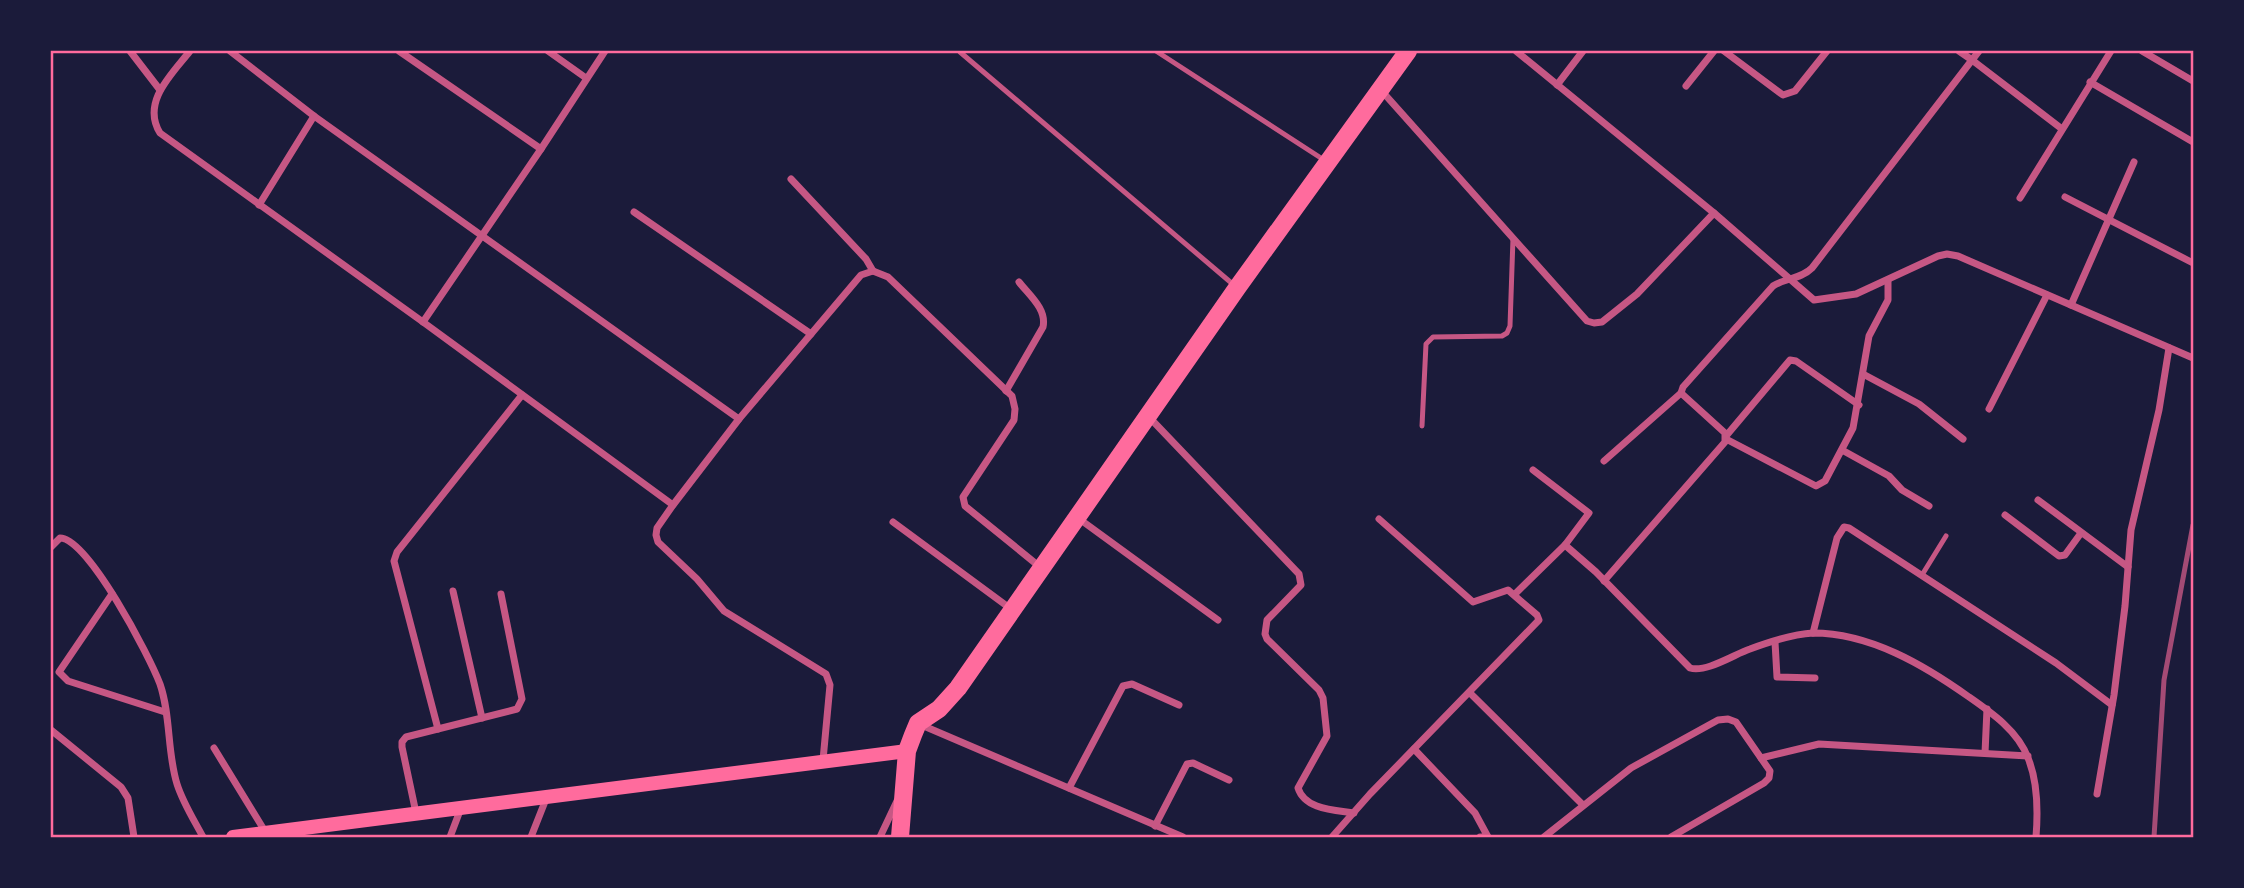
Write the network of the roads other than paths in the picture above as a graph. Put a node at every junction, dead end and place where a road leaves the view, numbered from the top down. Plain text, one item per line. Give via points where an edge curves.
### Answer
1 (130, 51) edge
2 (190, 51) edge
3 (230, 51) edge
4 (399, 51) edge
5 (548, 51) edge
6 (605, 51) edge
7 (1156, 51) edge
8 (1408, 51) edge
9 (1516, 51) edge
10 (1583, 51) edge
11 (1714, 51) edge
12 (1724, 51) edge
13 (1827, 51) edge
14 (1959, 51) edge
15 (1979, 51) edge
16 (2111, 51) edge
17 (2142, 51) edge
18 (960, 52) edge
19 (1972, 60) junction
20 (586, 78) junction
21 (2193, 81) edge
22 (2090, 82) junction
23 (1557, 85) junction
24 (1686, 86) dead end
25 (1380, 88) junction
26 (160, 90) junction
27 (314, 116) junction
28 (2062, 129) junction
29 (2193, 142) edge
30 (541, 149) junction
31 (2134, 162) dead end
32 (1328, 163) junction
33 (791, 179) dead end
34 (2065, 197) dead end
35 (2020, 198) dead end
36 (259, 205) junction
37 (634, 212) dead end
38 (1714, 213) junction
39 (2107, 220) junction
40 (482, 235) junction
41 (1513, 237) junction
42 (2193, 263) edge
43 (873, 271) junction
44 (1790, 279) junction
45 (1888, 280) junction
46 (1019, 282) dead end
47 (1237, 288) junction
48 (2047, 295) junction
49 (2071, 305) junction
50 (423, 322) junction
51 (811, 334) junction
52 (2169, 348) junction
53 (2193, 358) edge
54 (1863, 373) junction
55 (1006, 391) junction
56 (1681, 393) junction
57 (522, 395) junction
58 (1859, 405) junction
59 (1989, 409) dead end
60 (1149, 416) junction
61 (739, 419) junction
62 (1422, 426) dead end
63 (1726, 437) junction
64 (1963, 439) dead end
65 (1842, 450) junction
66 (1604, 461) dead end
67 (1533, 470) dead end
68 (2038, 500) dead end
69 (673, 505) junction
70 (1929, 506) dead end
71 (2005, 515) dead end
72 (1078, 517) junction
73 (1379, 519) dead end
74 (893, 522) dead end
75 (2081, 533) junction
76 (1946, 536) dead end
77 (1564, 545) junction
78 (51, 547) edge
79 (2128, 567) junction
80 (1041, 568) junction
81 (1922, 575) junction
82 (1604, 580) junction
83 (453, 591) dead end
84 (112, 594) junction
85 (501, 594) dead end
86 (1514, 594) junction
87 (1013, 610) junction
88 (1218, 620) dead end
89 (1813, 633) junction
90 (1775, 642) junction
91 (51, 667) edge
92 (59, 672) junction
93 (1815, 678) dead end
94 (1471, 692) junction
95 (1179, 705) dead end
96 (2112, 705) junction
97 (1987, 709) junction
98 (165, 712) junction
99 (482, 718) junction
100 (918, 723) junction
101 (438, 729) junction
102 (51, 730) edge
103 (214, 748) dead end
104 (1413, 750) junction
105 (907, 751) junction
106 (1985, 753) junction
107 (2028, 756) junction
108 (1761, 758) junction
109 (823, 760) junction
110 (1229, 780) dead end
111 (904, 785) junction
112 (1069, 788) junction
113 (2097, 794) dead end
114 (546, 799) junction
115 (1583, 805) junction
116 (461, 807) junction
117 (416, 813) junction
118 (1354, 813) junction
119 (1156, 826) junction
120 (266, 833) junction
121 (134, 837) edge
122 (203, 837) edge
123 (233, 837) edge
124 (450, 837) edge
125 (531, 837) edge
126 (880, 837) edge
127 (900, 837) edge
128 (1182, 837) edge
129 (1332, 837) edge
130 (1479, 837) edge
131 (1544, 837) edge
132 (1671, 837) edge
133 (2036, 837) edge

1 - 26 street
2 - 26 street
3 - 27 street
4 - 30 street
5 - 20 street
6 - 20 street
7 - 32 lane
8 - 25 highway
9 - 23 street
10 - 23 street
11 - 24 street
12 - 13 street via 1789,94
14 - 19 street
15 - 19 street
16 - 22 street
17 - 21 street
18 - 47 lane
19 - 28 street
19 - 44 street via 1812,268
20 - 30 street
22 - 28 street
22 - 29 street
23 - 38 street
25 - 32 highway
25 - 41 street
26 - 36 street via 153,108 153,122 160,133
27 - 36 street
27 - 40 street
28 - 35 street
30 - 40 street
31 - 39 street
32 - 47 highway
33 - 43 street
34 - 39 street
36 - 50 street
37 - 51 street
38 - 41 street via 1648,284 1602,322 1594,323 1587,321
38 - 44 street
39 - 42 street
39 - 49 street
40 - 50 street
40 - 61 street
41 - 62 lane via 1507,333 1428,340
43 - 51 street via 861,275
43 - 55 street via 888,277
44 - 45 street via 1814,300 1856,294
44 - 56 street via 1773,286
45 - 48 street via 1947,254
45 - 54 street via 1888,300 1869,336
46 - 55 street via 1045,319
47 - 60 highway
48 - 49 street
48 - 59 street
49 - 52 street
50 - 57 street
51 - 61 street
52 - 53 street
52 - 79 street via 2131,530
54 - 58 street
54 - 64 street via 1919,404
55 - 80 street via 1012,396 1014,420 963,502
56 - 63 street
56 - 66 street
57 - 69 street
57 - 101 street via 394,561
58 - 63 street via 1790,360
58 - 65 street
60 - 72 highway
60 - 118 street via 1299,574 1301,585 1264,626 1268,639 1323,698 1327,736 1298,788 1320,808
61 - 69 street
63 - 65 street via 1816,486 1825,481
63 - 82 street
65 - 70 street
67 - 77 street via 1589,513
68 - 75 street
69 - 109 street via 657,528 658,542 724,611 830,679
71 - 75 street via 2059,556 2065,555
72 - 80 highway
72 - 88 street
73 - 86 street via 1473,602 1504,590
74 - 87 street
75 - 79 street
76 - 81 lane
77 - 82 street
77 - 86 street
78 - 84 street via 67,538
79 - 96 street
80 - 87 highway
81 - 89 street via 1844,527 1837,538
81 - 96 street
82 - 90 street via 1696,670
83 - 99 street
84 - 92 street
84 - 98 street via 156,674
85 - 99 street via 522,699 517,709
86 - 94 street via 1539,620
87 - 100 highway via 950,699
89 - 90 street
89 - 97 street via 1892,651
90 - 93 street via 1777,677
91 - 92 street
92 - 98 street via 68,681
94 - 104 street
94 - 115 street
95 - 112 street via 1132,684 1123,686
96 - 113 street
97 - 106 street
97 - 107 street via 2010,730
98 - 122 street via 177,783
99 - 101 street
100 - 105 highway
100 - 112 street
101 - 117 street via 402,742
102 - 121 street via 121,787 128,798
103 - 120 street
104 - 118 street
104 - 130 street via 1475,813 1488,837
105 - 109 main road
105 - 111 highway
106 - 107 street
106 - 108 street via 1819,744
107 - 133 street via 2035,785
108 - 115 street via 1736,722 1718,720 1631,768
108 - 132 street via 1770,771 1764,783
109 - 114 main road
110 - 119 street via 1186,764
111 - 126 street
111 - 127 highway
112 - 119 street
114 - 116 main road
114 - 125 street
115 - 131 street
116 - 117 main road
116 - 124 street
117 - 120 main road
118 - 129 street
119 - 128 street
120 - 123 main road

